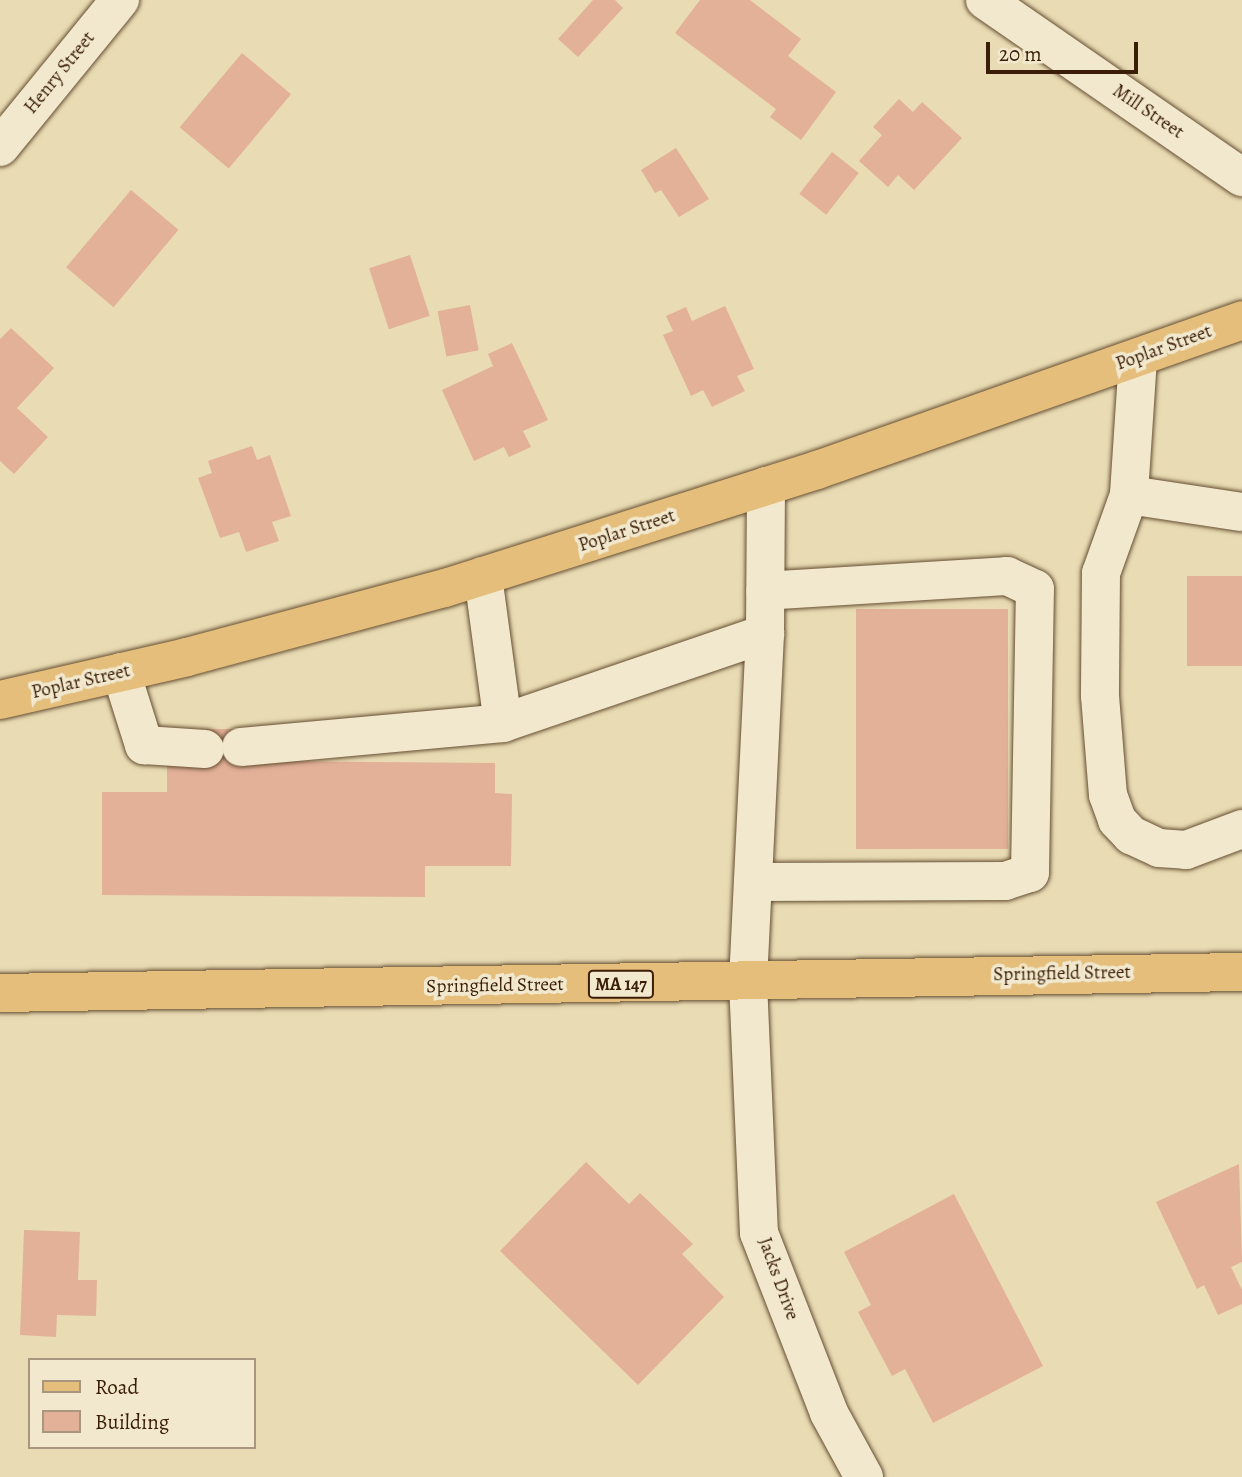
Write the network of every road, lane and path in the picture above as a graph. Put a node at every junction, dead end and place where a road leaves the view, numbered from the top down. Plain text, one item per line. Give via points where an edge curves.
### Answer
1 (120, 0) edge
2 (985, 0) edge
3 (0, 147) edge
4 (1242, 177) edge
5 (1242, 320) edge
6 (1138, 358) junction
7 (766, 486) junction
8 (1129, 495) junction
9 (1242, 512) edge
10 (483, 576) junction
11 (765, 591) junction
12 (765, 634) junction
13 (121, 672) junction
14 (0, 700) edge
15 (503, 723) junction
16 (1242, 829) edge
17 (753, 882) junction
18 (1242, 972) edge
19 (748, 982) junction
20 (0, 993) edge
21 (864, 1477) edge

1 - 3 street, Henry Street
2 - 4 street, Mill Street
5 - 6 main road, Poplar Street
6 - 7 main road, Poplar Street
6 - 8 street
7 - 10 main road, Poplar Street
7 - 11 street, Jacks Drive
8 - 9 street
8 - 16 street via 1101,573 1100,696 1108,795 1118,820 1131,835 1159,848 1186,850
10 - 13 main road, Poplar Street via 317,625
10 - 15 street
11 - 12 street, Jacks Drive
11 - 17 street via 1007,576 1035,590 1030,873 1004,881
12 - 15 street
12 - 17 street, Jacks Drive
13 - 14 main road, Poplar Street
13 - 15 street via 144,745 223,748
17 - 19 street, Jacks Drive
18 - 19 main road, Springfield Street / MA 147
19 - 20 main road, Springfield Street / MA 147
19 - 21 street, Jacks Drive via 759,1233 829,1413

